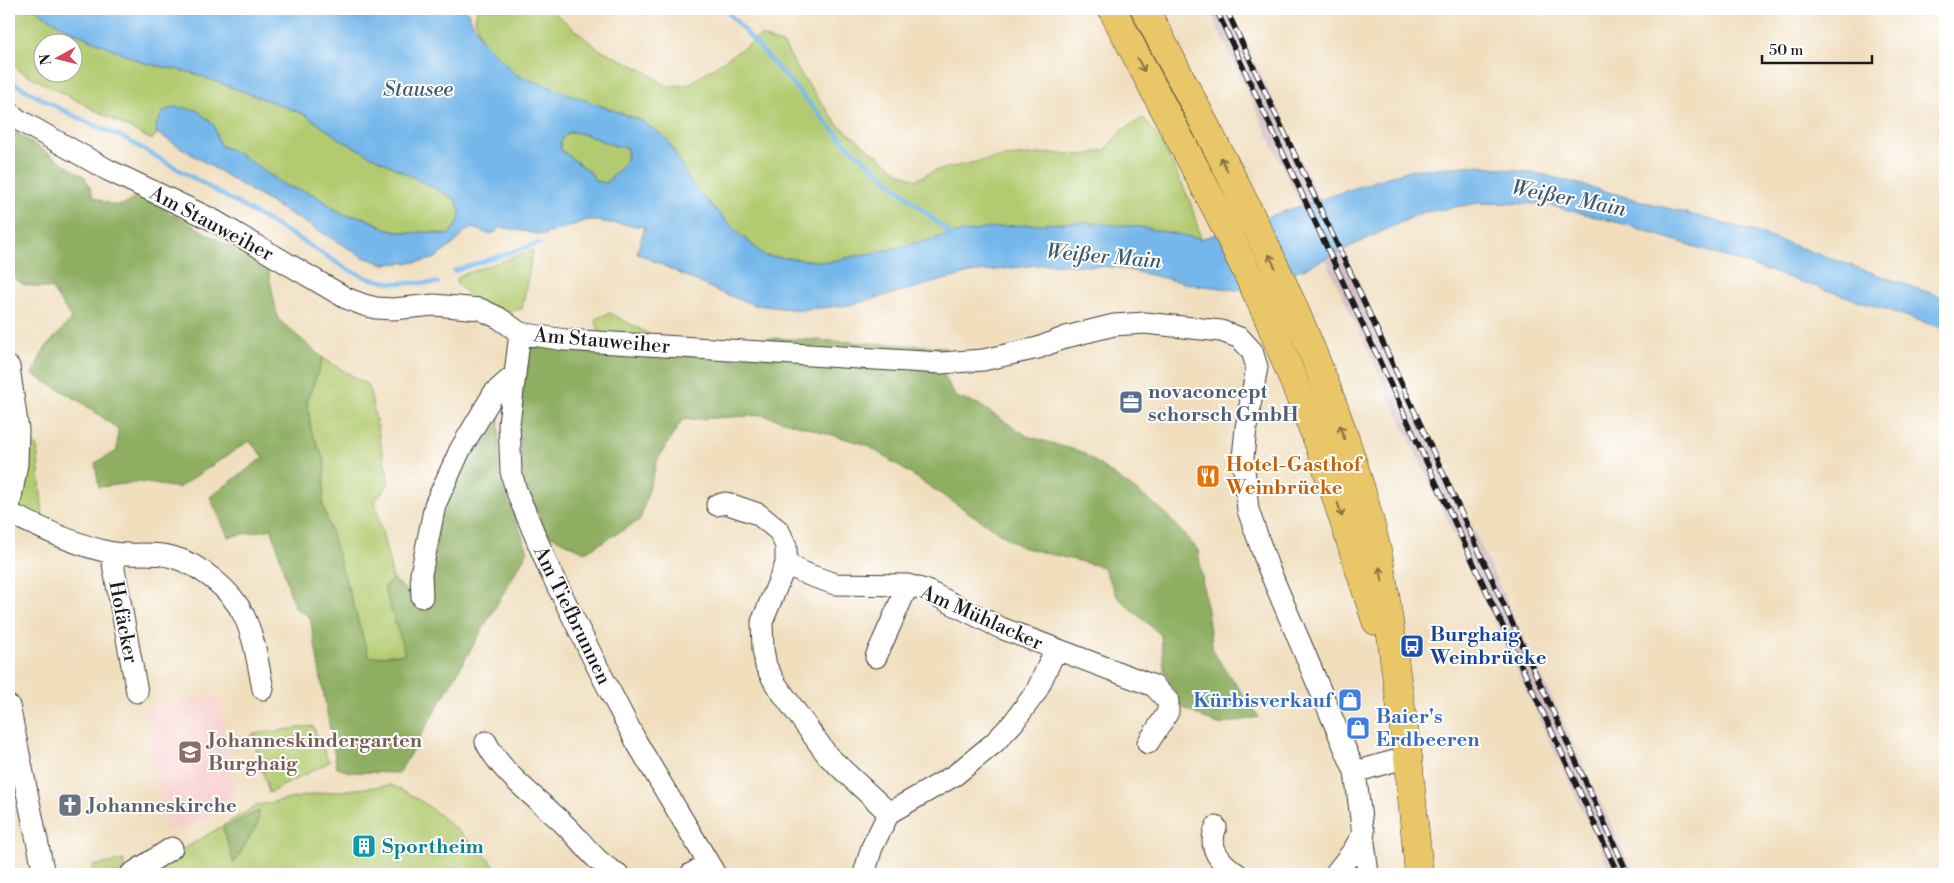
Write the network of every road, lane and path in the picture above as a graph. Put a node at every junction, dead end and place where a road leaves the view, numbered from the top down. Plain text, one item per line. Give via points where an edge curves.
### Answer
1 (1145, 9) edge
2 (1115, 15) edge
3 (9, 112) edge
4 (520, 333) junction
5 (9, 367) edge
6 (513, 376) junction
7 (11, 401) edge
8 (717, 505) dead end
9 (9, 509) edge
10 (9, 514) edge
11 (111, 553) junction
12 (786, 564) junction
13 (908, 586) junction
14 (422, 597) dead end
15 (1056, 649) junction
16 (876, 657) dead end
17 (1396, 674) junction
18 (264, 690) dead end
19 (136, 692) dead end
20 (10, 714) edge
21 (486, 742) dead end
22 (1148, 743) dead end
23 (1408, 757) junction
24 (1355, 772) junction
25 (889, 813) junction
26 (1216, 827) dead end
27 (1364, 832) junction
28 (172, 848) dead end
29 (704, 871) edge
30 (44, 874) edge
31 (131, 874) edge
32 (618, 874) edge
33 (864, 874) edge
34 (1237, 874) edge
35 (1335, 874) edge
36 (1368, 874) edge
37 (1420, 874) edge

17 -> 1 main road via 1376,546 1332,400 1293,305 1245,204
2 -> 17 main road via 1220,216 1267,315 1319,444
3 - 4 street, Am Stauweiher via 17,120 108,170 212,220 346,298 376,308 434,304 480,309 500,318
4 - 6 street, Am Tiefbrunnen
4 - 24 street, Am Stauweiher via 566,340 941,363 983,360 1038,348 1114,325 1145,323 1221,331 1240,338 1252,351 1257,367 1243,458 1248,510 1268,567
5 - 7 street
6 - 14 street via 494,393 460,450 435,505 421,574
6 - 29 street, Am Tiefbrunnen via 509,424 516,490 550,572
7 - 9 street via 18,430 17,464
8 - 12 street via 726,503 758,514 779,531 786,546
10 - 11 street, Hofäcker via 78,545
11 - 18 street, Hofäcker via 153,553 173,557 210,576 243,614 252,636
11 - 19 street, Hofäcker
12 - 13 street, Am Mühlacker via 836,584
12 - 25 street via 762,622 766,666 828,756
13 - 15 street, Am Mühlacker via 925,590 1002,628
13 - 16 street, Am Mühlacker
15 - 22 street, Am Mühlacker via 1158,689 1168,701 1168,712
15 - 25 street, Am Mühlacker via 1036,692 994,743 955,775
17 - 23 main road
20 - 30 street
21 - 32 street via 493,757 597,860
23 - 24 street
23 - 37 main road
24 - 27 street, Am Stauweiher
25 - 33 street
26 - 34 street via 1213,834 1215,852 1221,862
27 - 35 street
27 - 36 street, Am Stauweiher
28 - 31 street

